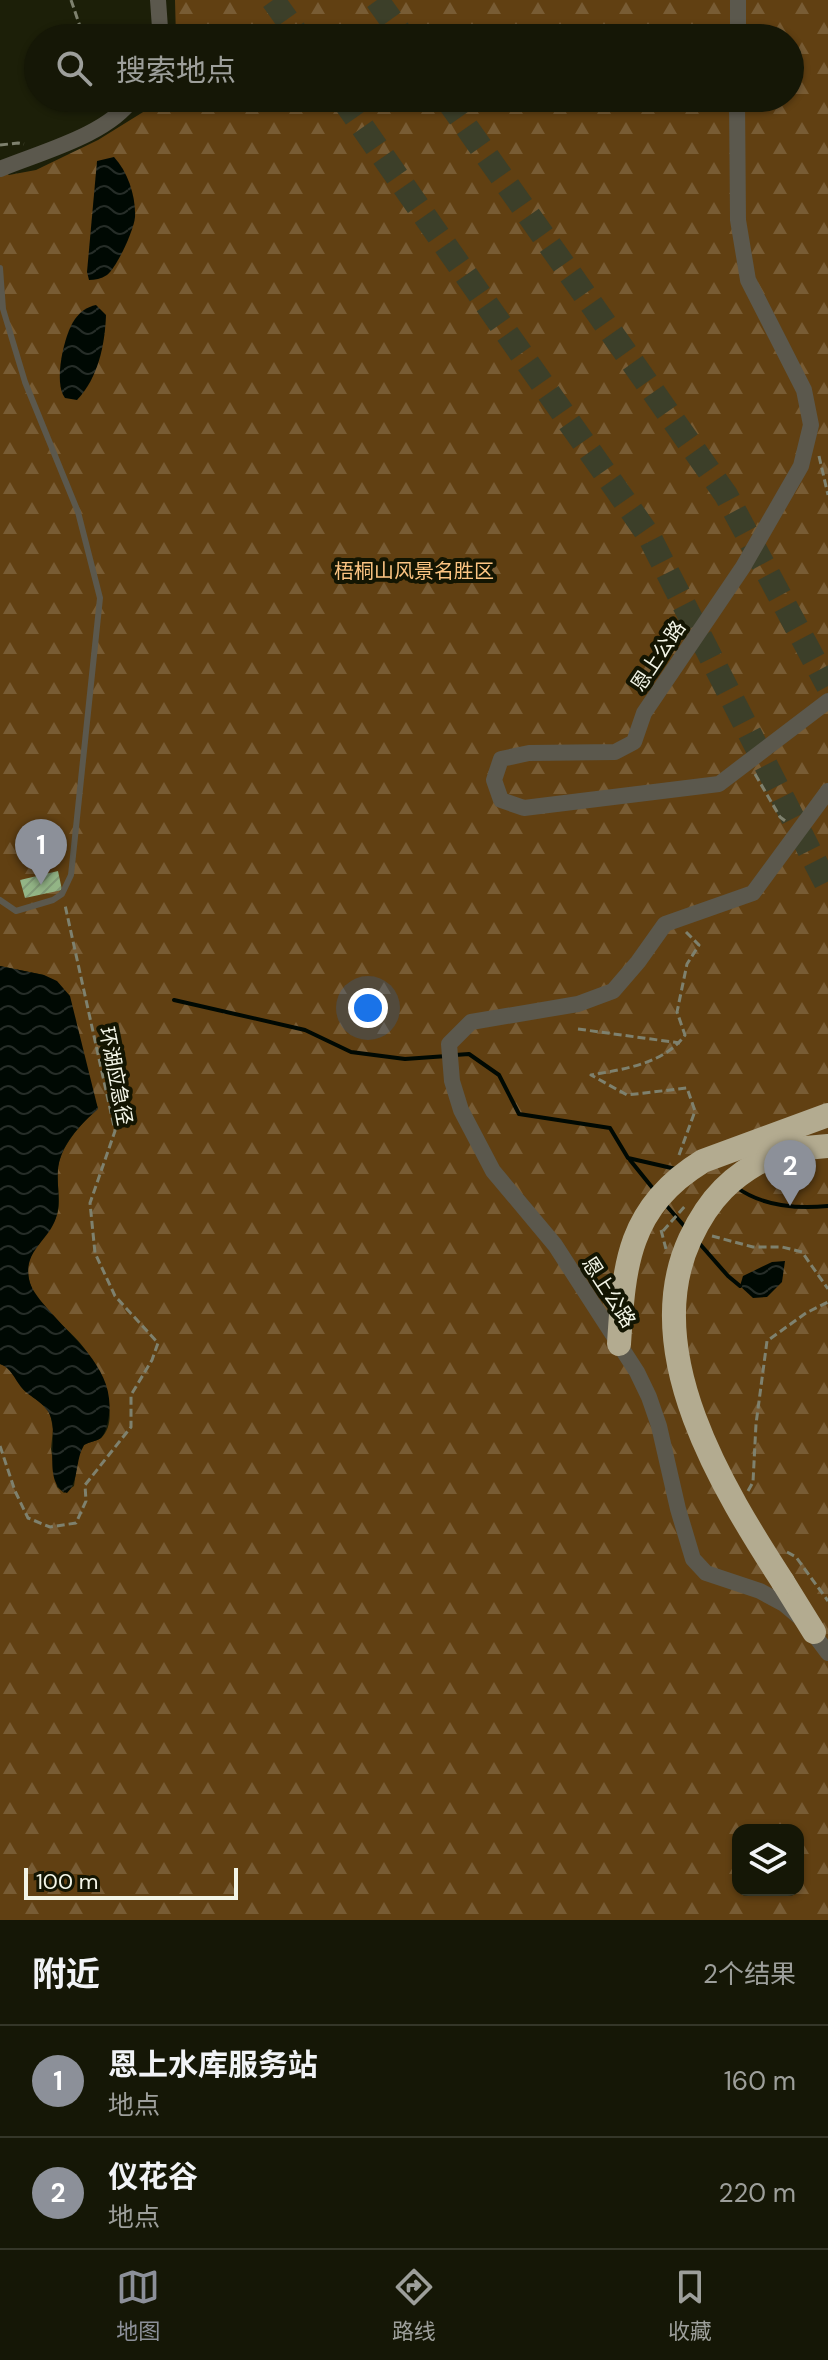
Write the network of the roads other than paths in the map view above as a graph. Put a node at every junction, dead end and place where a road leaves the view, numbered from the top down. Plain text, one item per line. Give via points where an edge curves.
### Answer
1 (158, 0) edge
2 (738, 0) edge
3 (160, 24) edge
4 (738, 24) edge
5 (121, 112) edge
6 (737, 112) edge
7 (0, 169) edge
8 (0, 268) edge
9 (828, 701) edge
10 (828, 791) edge
11 (0, 900) edge
12 (828, 1115) edge
13 (828, 1146) edge
14 (619, 1344) junction
15 (814, 1632) junction
16 (828, 1653) edge

1 - 3 street
2 - 4 street
5 - 7 street via 98,130
6 - 9 street, 恩上公路 via 738,220 748,280 804,390 811,425 801,466 743,567 644,713 634,742 615,752 529,753 501,759 494,780 501,800 524,808 719,784
8 - 11 lane via 3,309 25,382 78,512 100,598 71,875 53,900 16,911
10 - 14 street, 恩上公路 via 753,893 665,924 613,991 578,1004 471,1022 449,1044 461,1110 493,1171 555,1245
12 - 14 highway, bridge via 703,1161 666,1188 632,1246
13 - 15 highway, bridge via 773,1155 728,1183 697,1223 674,1293 682,1374 702,1438 732,1500
14 - 15 street, 恩上公路 via 654,1412 693,1559 706,1573 784,1604
15 - 16 street, 恩上公路

